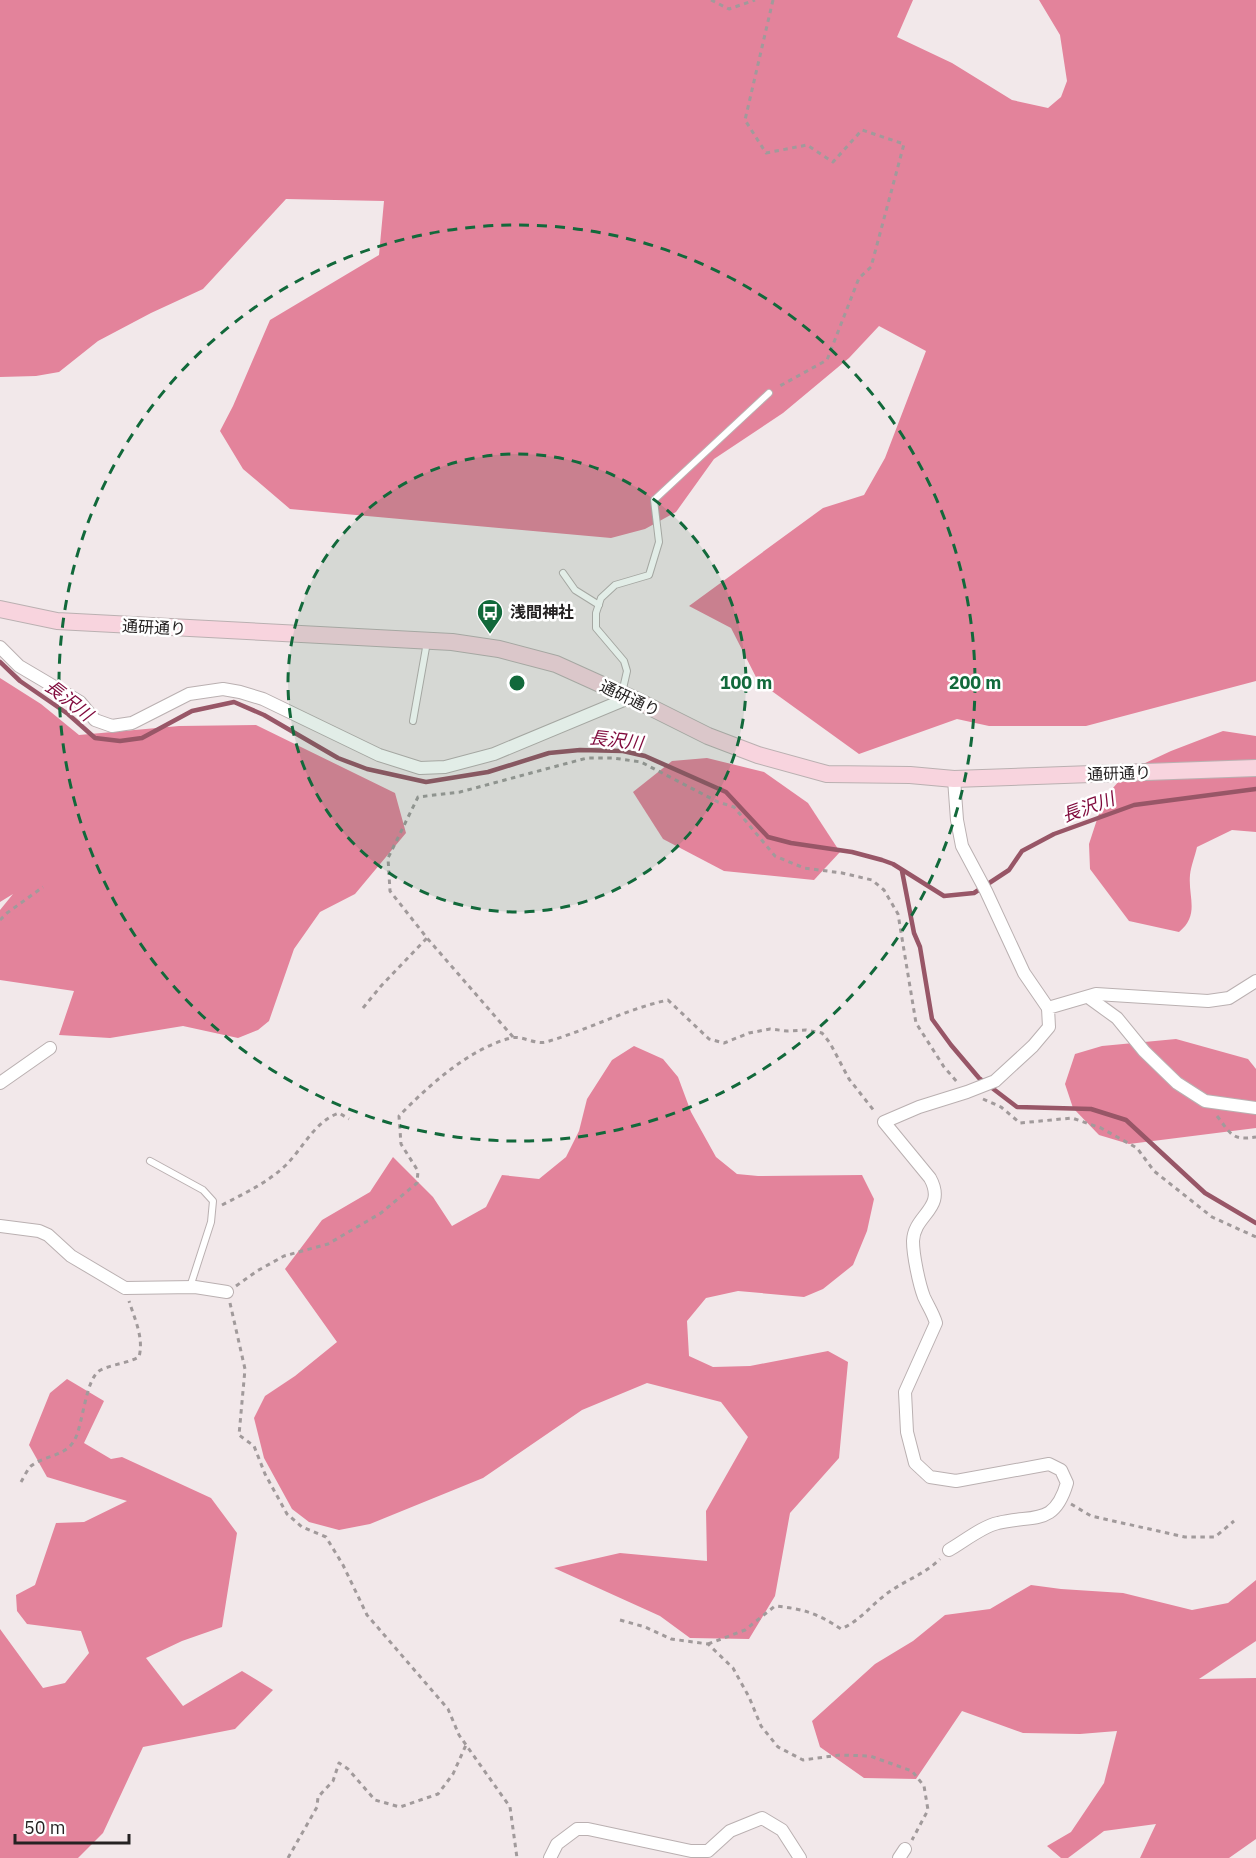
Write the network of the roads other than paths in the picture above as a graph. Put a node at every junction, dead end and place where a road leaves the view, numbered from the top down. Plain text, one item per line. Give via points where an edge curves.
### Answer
1 (769, 393) road end
2 (563, 573) dead end
3 (599, 605) junction
4 (0, 609) edge
5 (428, 641) junction
6 (0, 647) edge
7 (626, 695) junction
8 (413, 721) dead end
9 (1256, 768) edge
10 (954, 779) junction
11 (1256, 981) edge
12 (1088, 997) junction
13 (1048, 1008) junction
14 (50, 1048) dead end
15 (0, 1083) edge
16 (1256, 1108) edge
17 (150, 1161) dead end
18 (0, 1226) edge
19 (190, 1287) junction
20 (227, 1292) road end
21 (949, 1550) road end
22 (550, 1858) edge
23 (800, 1858) edge

1 - 3 lane via 654,500 658,542 649,575 615,585
2 - 3 lane via 575,590
3 - 7 lane via 596,628 624,661
4 - 5 street, 通研通り via 57,621
5 - 7 street, 通研通り via 499,649 556,664
5 - 8 lane
6 - 7 street via 19,666 80,702 95,720 112,726 132,723 189,694 223,689 263,699 380,755 420,768 445,767 494,754
7 - 10 street, 通研通り via 758,755 827,774
9 - 10 street, 通研通り
10 - 13 street via 962,846 1024,973
11 - 12 street via 1229,998 1208,1001 1122,994
12 - 13 street
12 - 16 street via 1117,1018 1177,1083 1205,1101
13 - 21 street via 1049,1027 995,1081 884,1122 935,1188 935,1201 918,1225 913,1240 924,1296 936,1323 905,1392 907,1432 915,1463 930,1477 956,1481 1049,1464 1061,1470 1067,1483 1062,1499 1050,1514 996,1523
14 - 15 street
17 - 19 lane via 203,1190 213,1201 211,1222
18 - 19 street via 48,1235 71,1256 125,1288
19 - 20 street
22 - 23 street via 557,1844 576,1829 708,1851 730,1831 762,1818 782,1830

